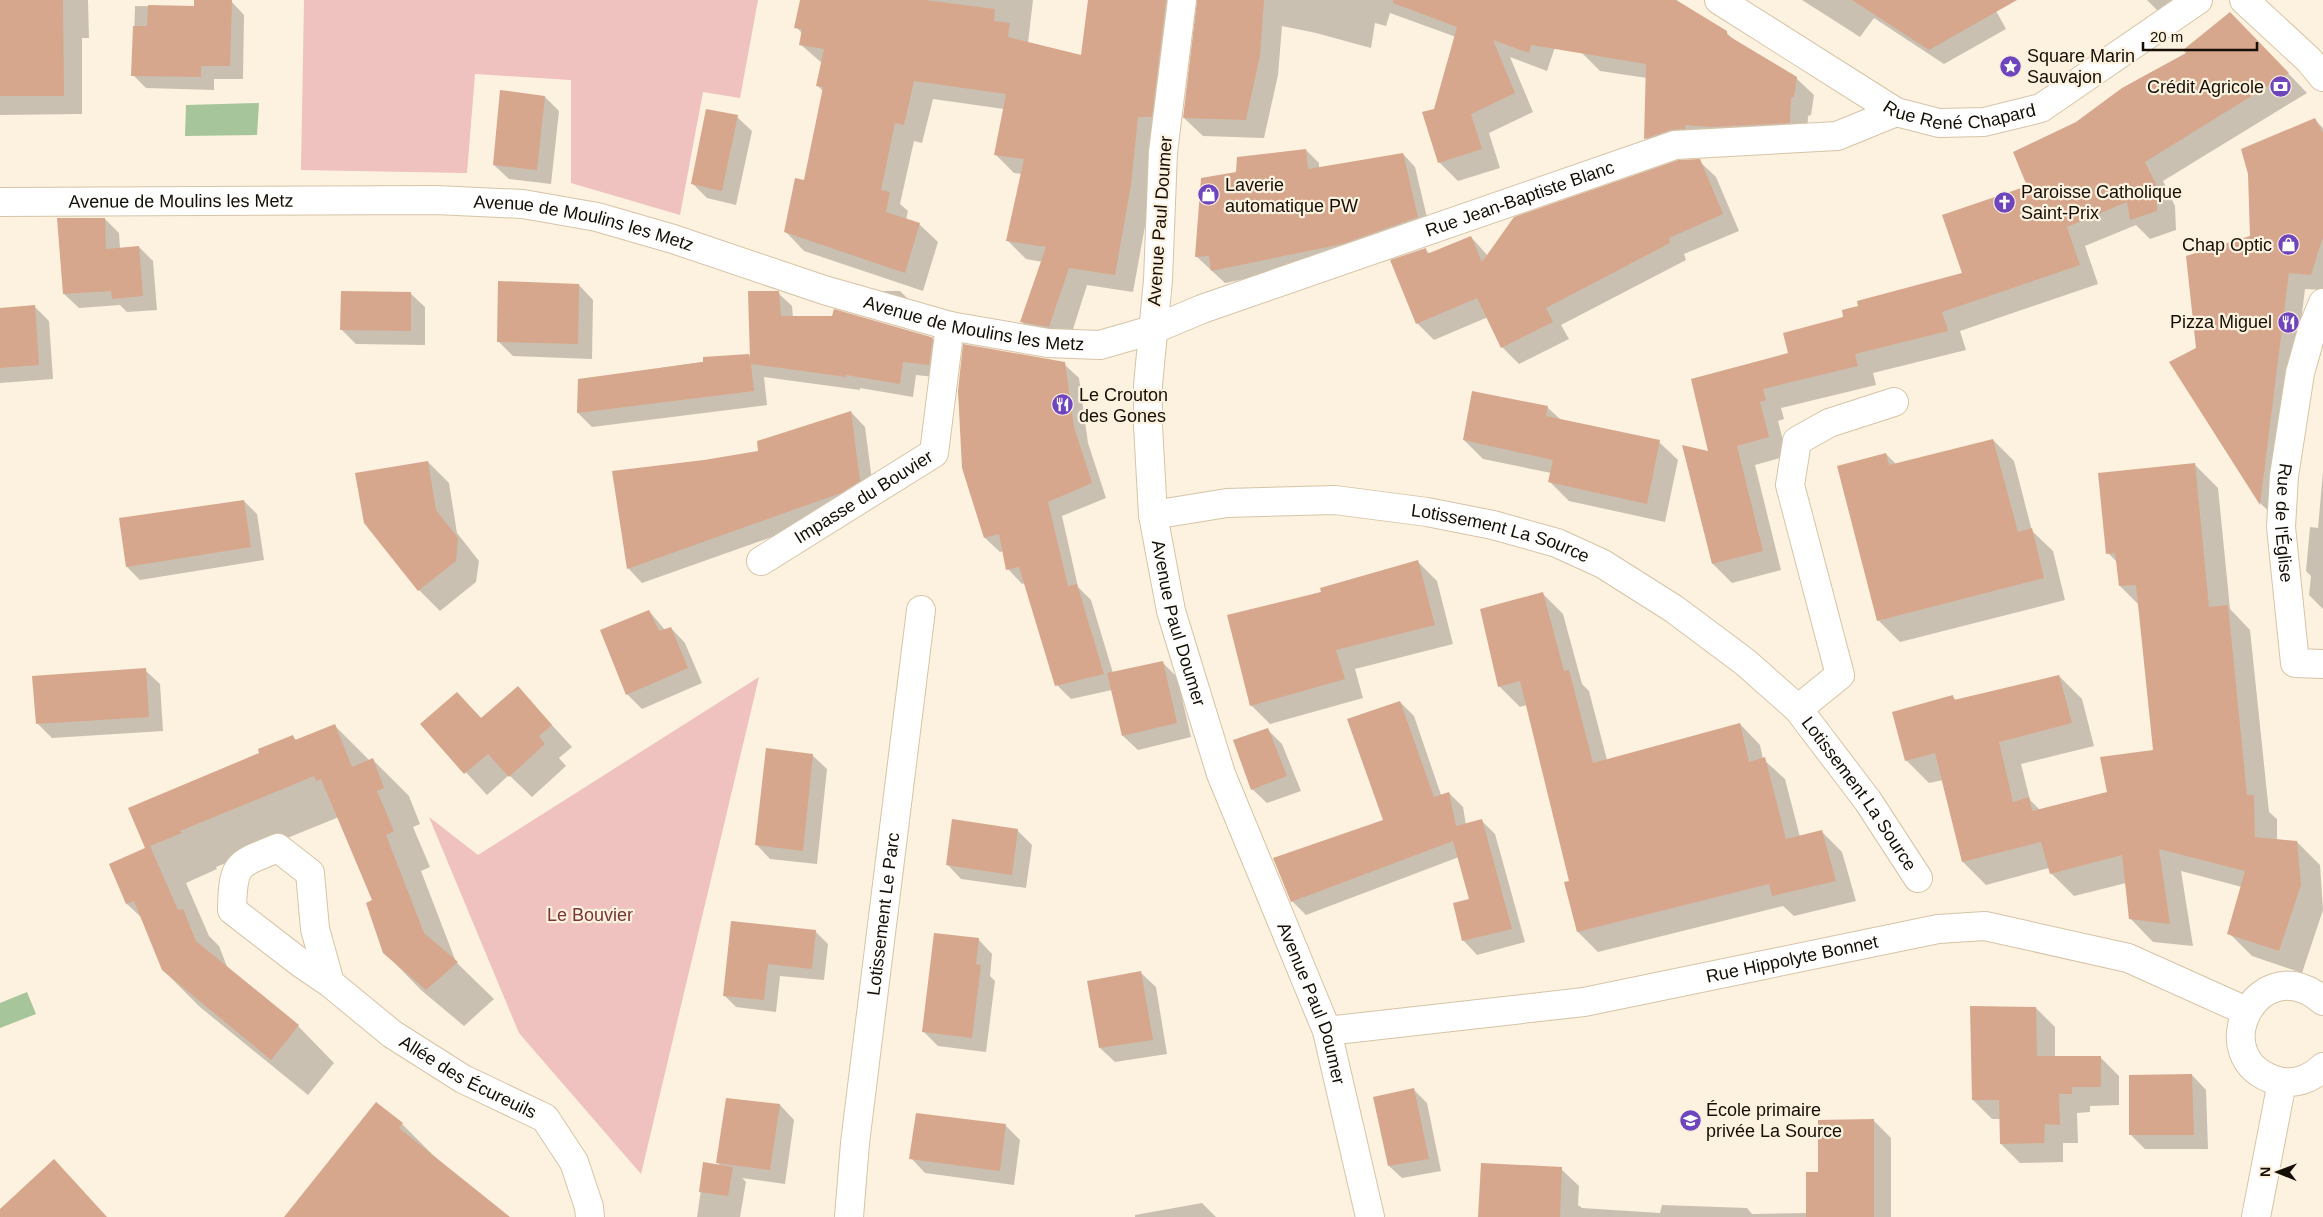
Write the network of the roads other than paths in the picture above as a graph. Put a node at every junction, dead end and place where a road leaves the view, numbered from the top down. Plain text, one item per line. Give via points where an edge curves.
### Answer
1 (1182, 0) edge
2 (1719, 0) edge
3 (2198, 0) edge
4 (2244, 0) edge
5 (2323, 77) edge
6 (1896, 112) junction
7 (0, 202) edge
8 (2318, 315) edge
9 (950, 326) junction
10 (1152, 330) junction
11 (1894, 402) dead end
12 (1153, 515) junction
13 (761, 561) dead end
14 (921, 610) dead end
15 (2323, 664) edge
16 (1798, 709) junction
17 (1918, 878) dead end
18 (330, 982) junction
19 (2323, 1001) edge
20 (2246, 1011) junction
21 (1327, 1031) junction
22 (2323, 1067) edge
23 (2282, 1082) junction
24 (590, 1217) edge
25 (849, 1217) edge
26 (1370, 1217) edge
27 (2256, 1217) edge

1 - 10 street, Avenue Paul Doumer via 1163,152 1158,280
2 - 6 street, Rue René Chapard
3 - 6 street, Rue René Chapard via 2041,108 1984,122 1939,123
4 - 5 street
6 - 10 street, Rue Jean-Baptiste Blanc via 1837,136 1675,145 1202,308
7 - 9 street, Avenue de Moulins les Metz via 436,200 523,204 597,217 824,290
8 - 15 street, Rue de l'Église via 2300,373 2284,476 2280,527 2295,663
9 - 10 street, Avenue de Moulins les Metz via 1048,343 1100,345
9 - 13 street, Impasse du Bouvier via 934,453
10 - 12 street, Avenue Paul Doumer via 1148,426
11 - 16 street, Lotissement La Source via 1829,423 1797,441 1790,485 1840,675
12 - 16 street, Lotissement La Source via 1228,503 1335,500 1428,512 1557,543 1603,564 1674,609 1745,662
12 - 21 street, Avenue Paul Doumer via 1171,611 1222,774
14 - 25 street, Lotissement Le Parc via 856,1133
16 - 17 street, Lotissement La Source via 1868,801
18 - 18 street, Allée des Écureuils via 232,910 233,880 243,862 278,848 310,874 315,929
18 - 24 street, Allée des Écureuils via 392,1034 463,1079 545,1118 574,1162
19 - 20 street via 2300,987 2284,986 2256,998
20 - 21 street, Rue Hippolyte Bonnet via 2128,958 1985,926 1938,929 1584,1002
20 - 23 street via 2240,1041 2245,1056 2267,1078
21 - 26 street, Avenue Paul Doumer
22 - 23 street via 2310,1077
23 - 27 street

